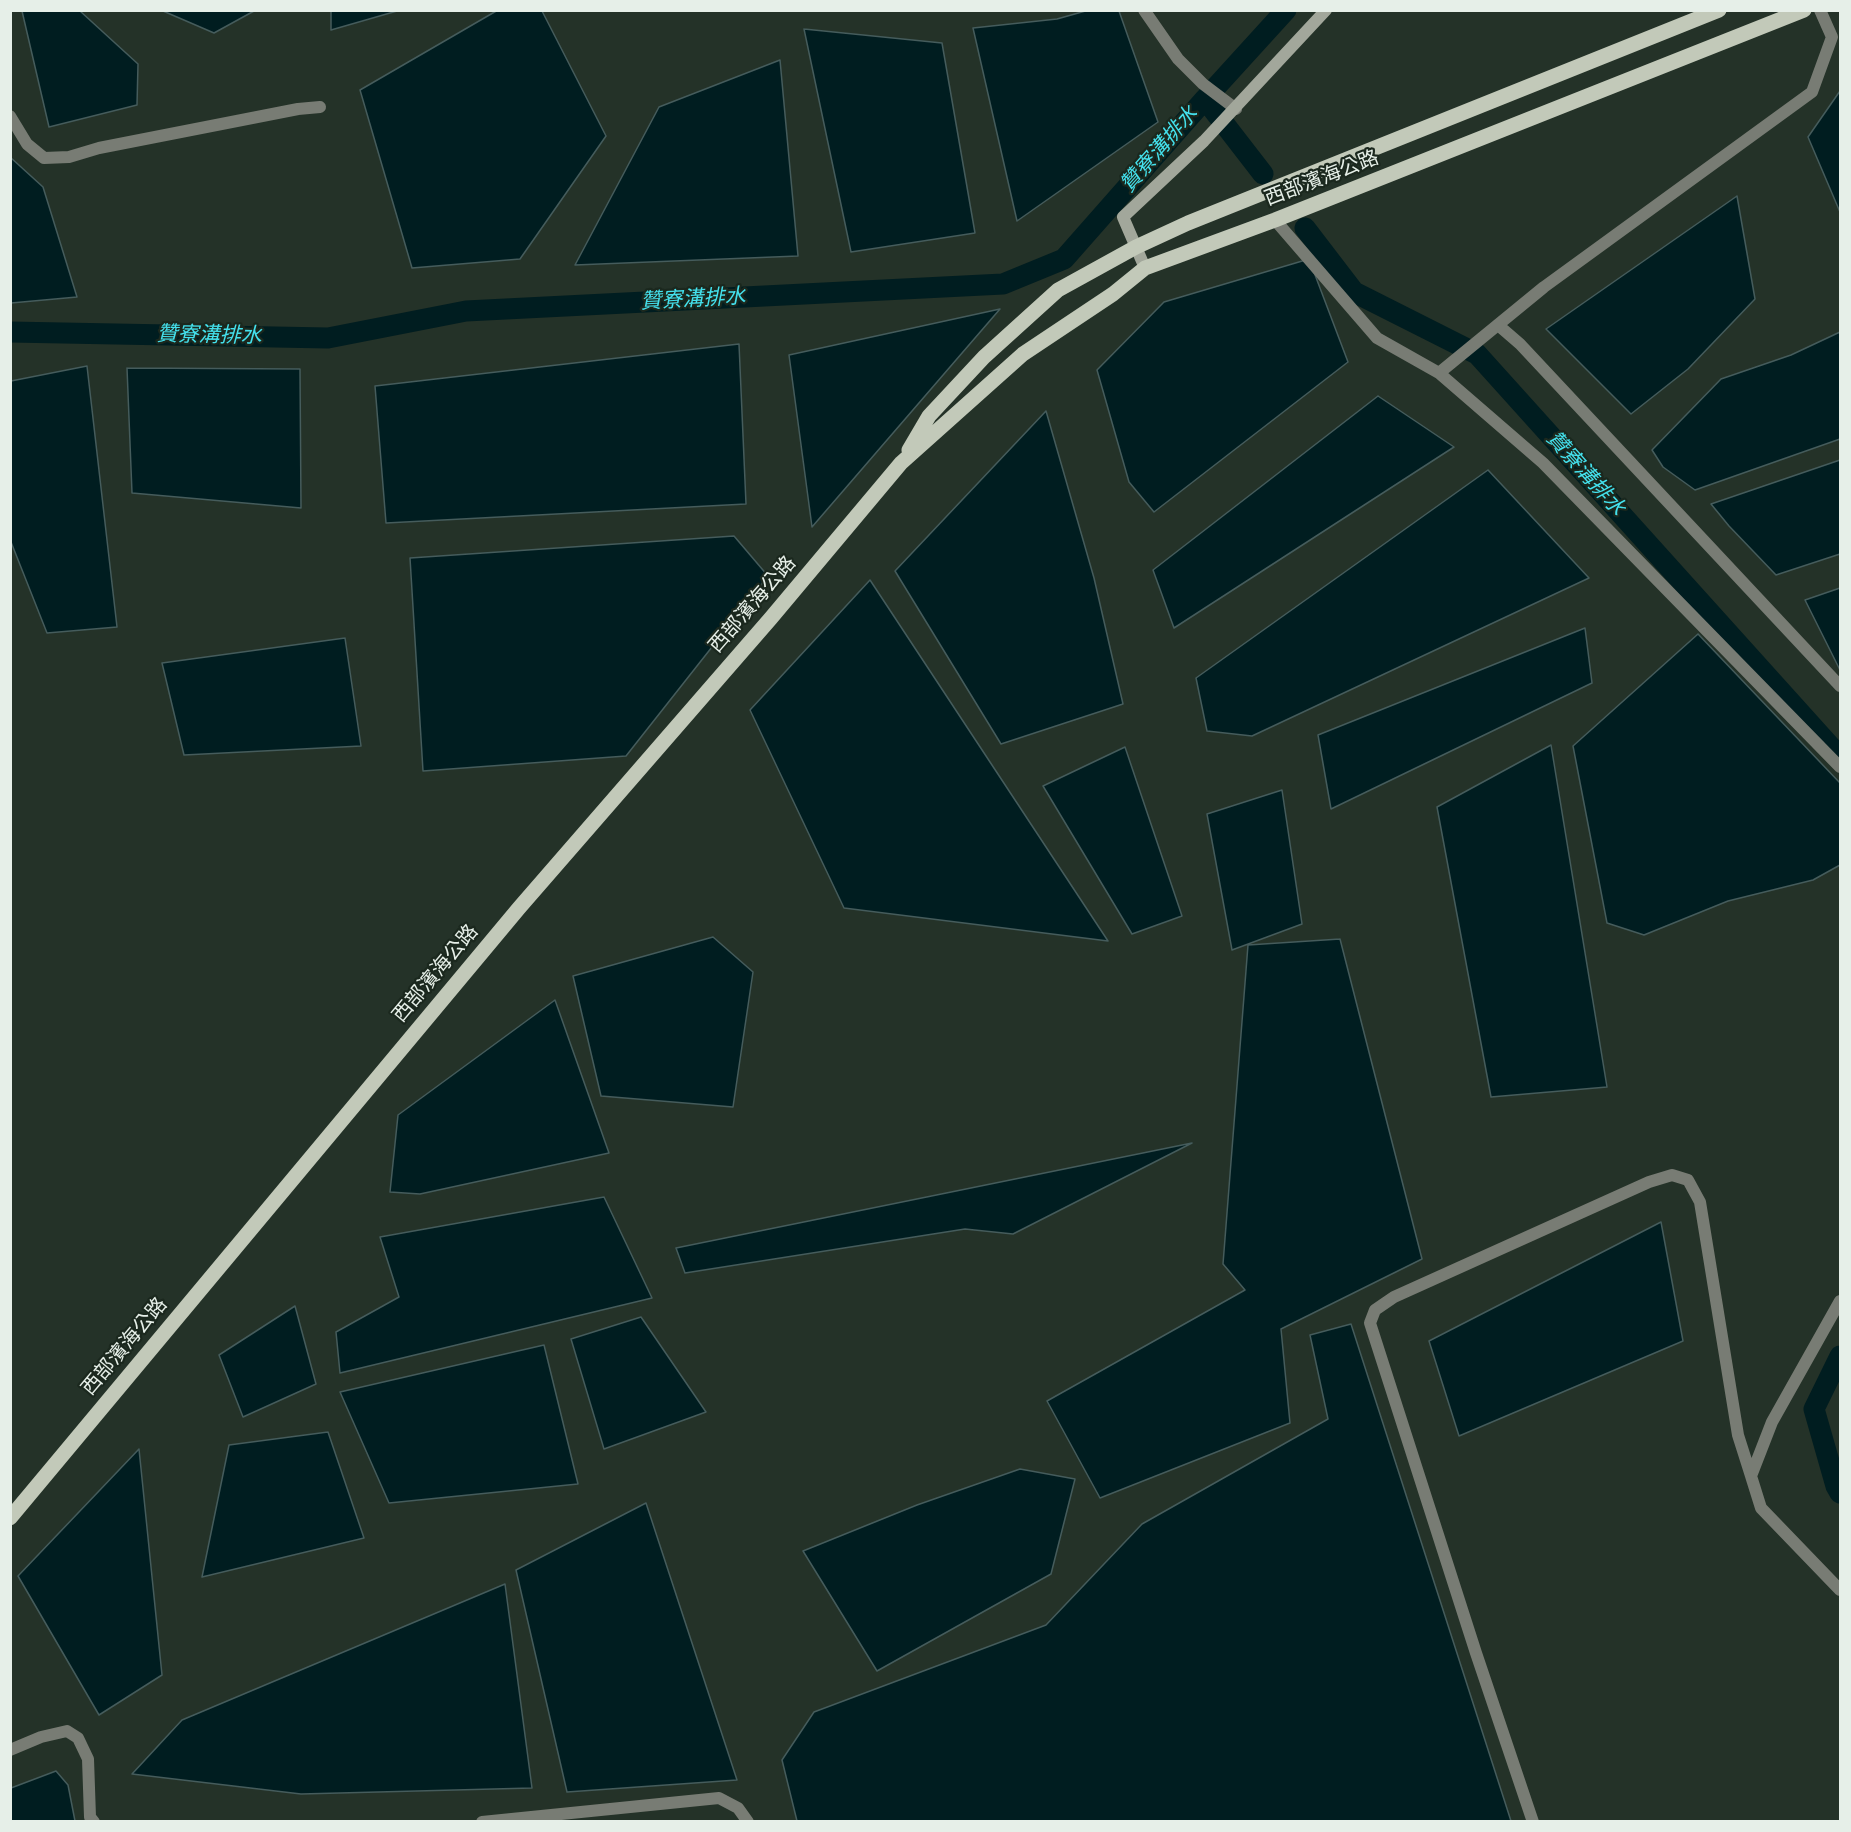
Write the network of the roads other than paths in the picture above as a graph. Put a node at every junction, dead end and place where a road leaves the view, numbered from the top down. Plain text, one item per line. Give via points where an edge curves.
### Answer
1 (1144, 10) edge
2 (1326, 10) edge
3 (1719, 10) edge
4 (1804, 10) edge
5 (1820, 10) edge
6 (320, 107) dead end
7 (1236, 109) junction
8 (10, 116) edge
9 (1275, 220) junction
10 (1136, 247) junction
11 (1145, 268) junction
12 (1498, 325) junction
13 (1439, 373) junction
14 (902, 463) junction
15 (1840, 686) edge
16 (1840, 767) edge
17 (1840, 1301) edge
18 (1751, 1476) junction
19 (10, 1518) edge
20 (1840, 1590) edge
21 (10, 1750) edge
22 (94, 1821) edge
23 (482, 1821) edge
24 (748, 1821) edge
25 (1533, 1821) edge

1 - 7 street via 1178,59
2 - 7 street
3 - 10 main road, 西部濱海公路
4 - 9 main road, 西部濱海公路
5 - 12 street via 1832,37 1812,92 1544,287
6 - 8 street via 44,158 27,144
7 - 10 street via 1123,217
9 - 11 main road, 西部濱海公路
9 - 13 street via 1377,338
10 - 11 street
10 - 14 main road, 西部濱海公路 via 1058,290 984,357 929,417
11 - 14 main road, 西部濱海公路 via 1023,354
12 - 13 street
12 - 15 street
13 - 16 street via 1543,463
14 - 19 main road, 西部濱海公路 via 519,908
17 - 18 street via 1772,1422
18 - 20 street via 1761,1508
18 - 25 street via 1738,1435 1700,1202 1688,1180 1672,1175 1649,1182 1375,1310 1370,1323
21 - 22 street via 67,1731 78,1738 88,1759 90,1817
23 - 24 street via 719,1798 738,1808

